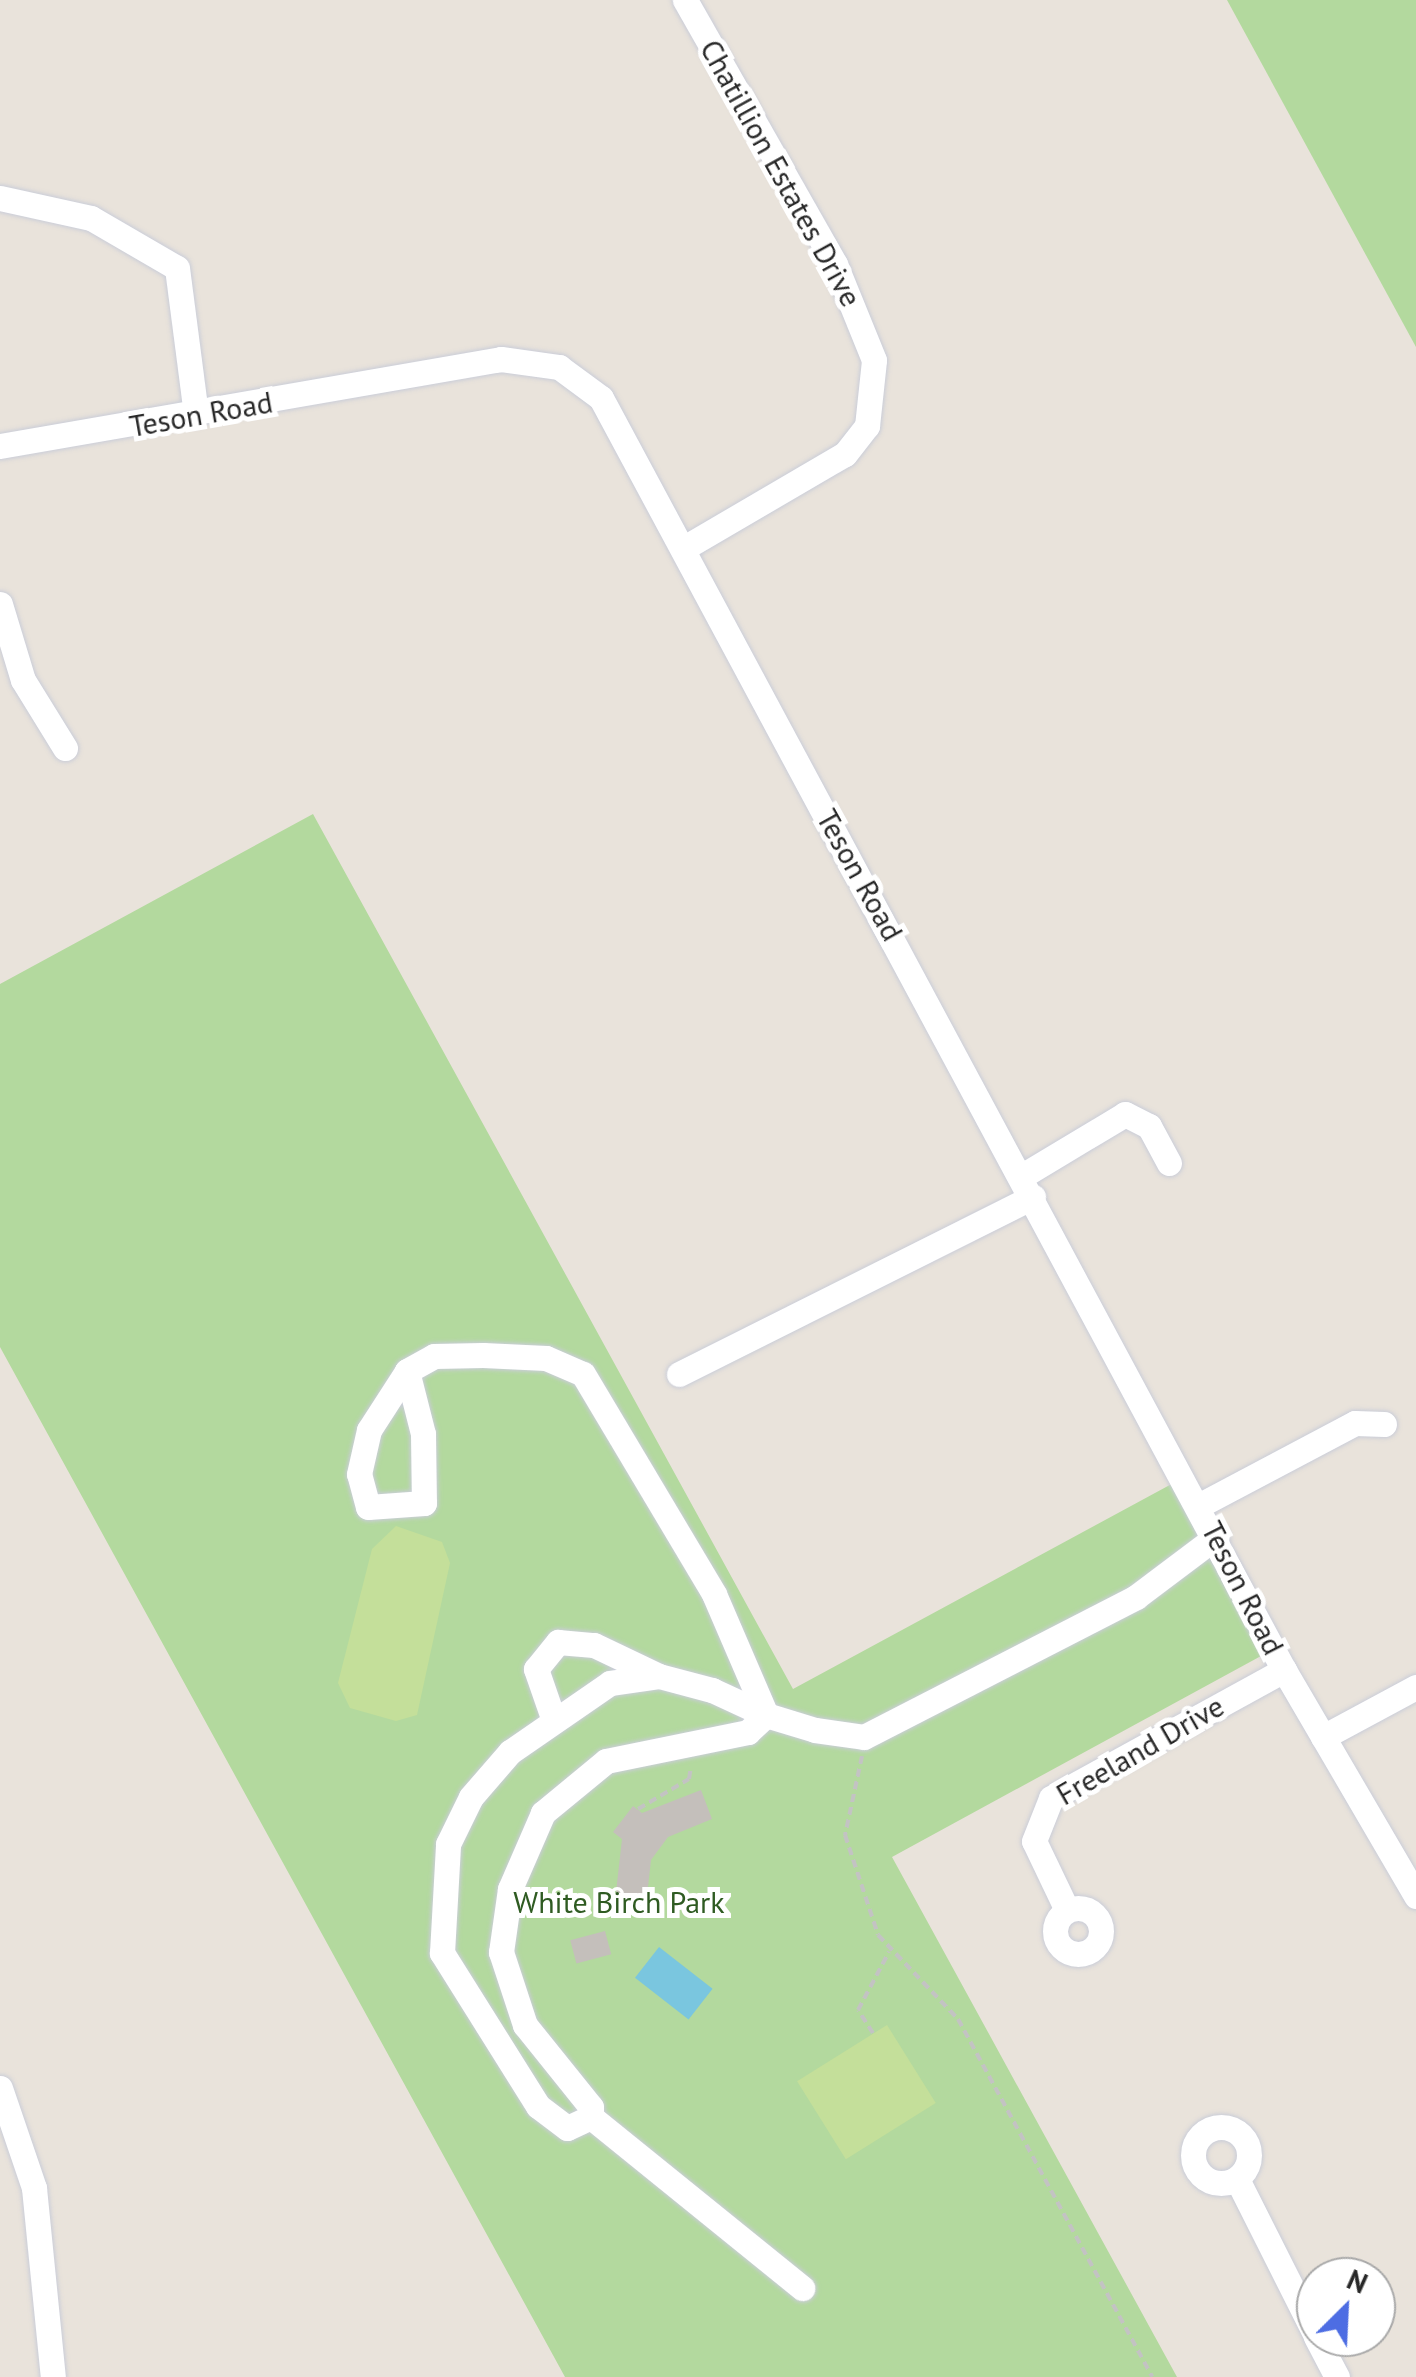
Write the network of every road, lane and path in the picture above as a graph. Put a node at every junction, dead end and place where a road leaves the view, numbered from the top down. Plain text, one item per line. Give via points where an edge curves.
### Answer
1 (685, 0) edge
2 (0, 198) edge
3 (196, 414) junction
4 (0, 446) edge
5 (684, 548) junction
6 (0, 604) edge
7 (65, 748) dead end
8 (1169, 1163) dead end
9 (1028, 1186) junction
10 (407, 1371) junction
11 (679, 1374) dead end
12 (1384, 1424) dead end
13 (1200, 1505) junction
14 (1216, 1536) junction
15 (1284, 1670) junction
16 (659, 1676) junction
17 (1416, 1687) edge
18 (766, 1714) junction
19 (552, 1718) junction
20 (1323, 1736) junction
21 (848, 1750) dead end
22 (694, 1754) dead end
23 (638, 1810) dead end
24 (1416, 1896) edge
25 (1067, 1910) dead end
26 (890, 1952) junction
27 (873, 2033) dead end
28 (0, 2088) edge
29 (591, 2117) junction
30 (1237, 2179) dead end
31 (802, 2288) dead end
32 (1296, 2297) edge
33 (52, 2377) edge
34 (1152, 2377) edge

1 - 5 street, Chatillion Estates Drive via 835,264 874,360 867,426 844,454
2 - 3 street via 91,218 176,268
3 - 4 street, Teson Road
3 - 5 street, Teson Road via 502,359 559,366 601,398
5 - 9 street, Teson Road
6 - 7 street via 23,680
8 - 9 street via 1149,1126 1124,1114
9 - 11 street
9 - 13 street, Teson Road
10 - 10 street via 369,1430 359,1474 368,1507 424,1502 425,1449
10 - 18 street via 434,1356 484,1355 546,1358 584,1374 714,1594
12 - 13 street via 1356,1423
13 - 14 street, Teson Road
14 - 15 street, Teson Road
14 - 18 street via 1136,1597 892,1728 864,1738
15 - 20 street, Teson Road
15 - 25 street, Freeland Drive via 1051,1798 1034,1841
16 - 18 street
16 - 19 street via 610,1683
16 - 19 street via 594,1645 558,1642 536,1668
17 - 20 street
18 - 29 street via 748,1732 606,1761 544,1813 510,1888 501,1952 508,1992
19 - 29 street via 471,1797 448,1844 442,1954 538,2106 567,2128
20 - 24 street, Teson Road
21 - 26 path via 864,1751 848,1854
22 - 23 path via 690,1779
26 - 27 path via 858,2010
26 - 34 path via 958,2018
28 - 33 street via 34,2188
29 - 31 street
30 - 32 street

